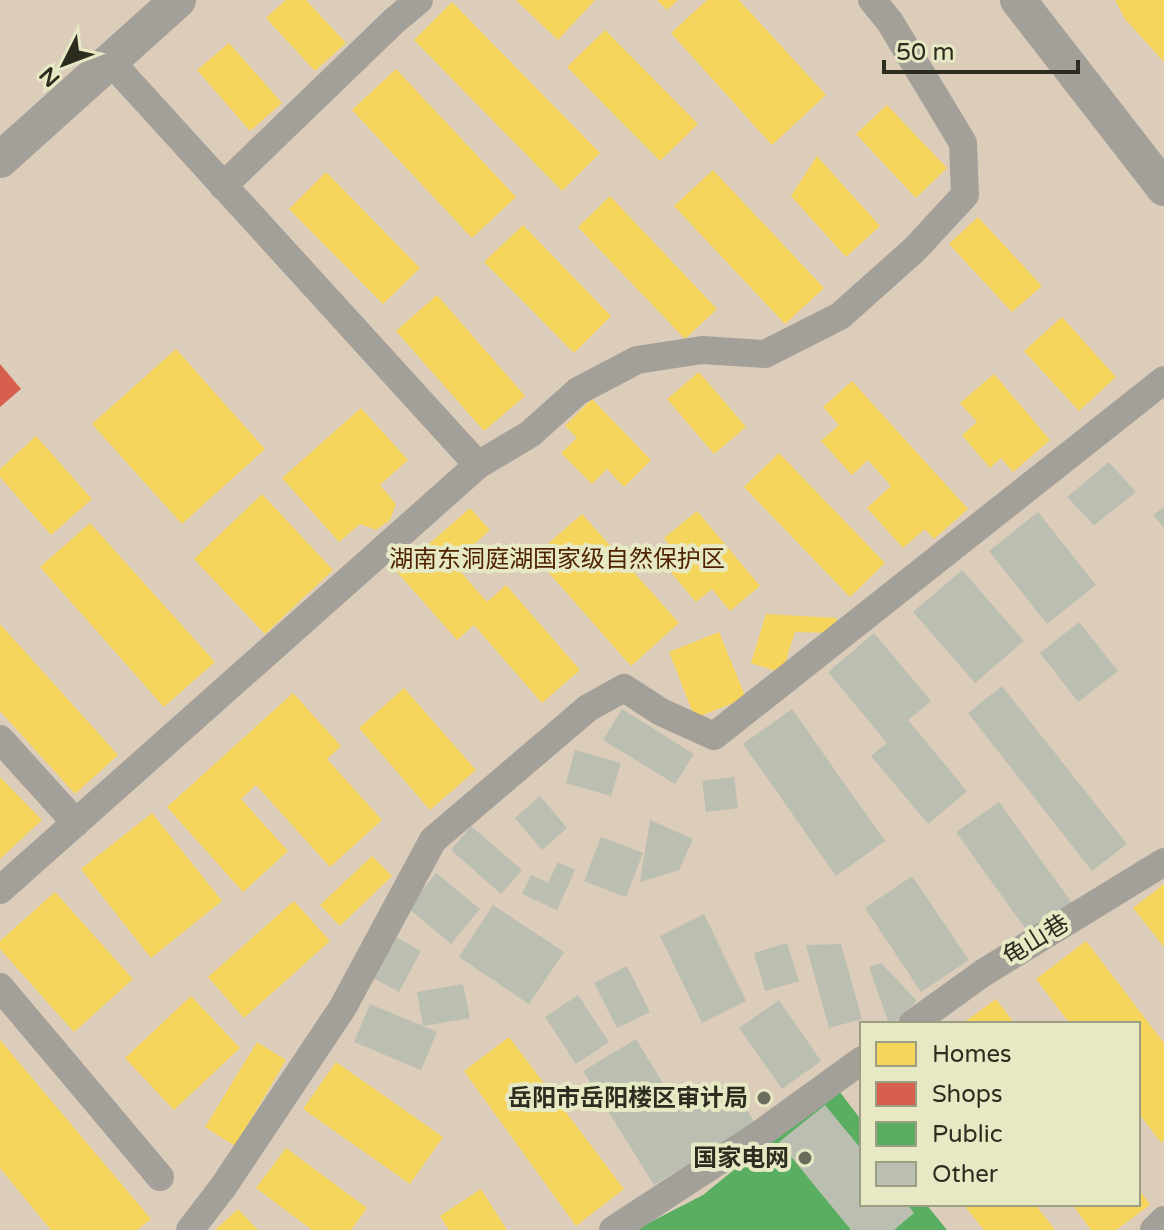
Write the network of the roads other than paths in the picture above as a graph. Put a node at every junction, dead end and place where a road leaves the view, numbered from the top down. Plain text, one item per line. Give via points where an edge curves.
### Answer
1 (178, 0) edge
2 (419, 0) edge
3 (872, 0) edge
4 (1018, 0) edge
5 (111, 62) junction
6 (0, 160) edge
7 (223, 186) junction
8 (1164, 188) edge
9 (1164, 380) edge
10 (478, 465) junction
11 (0, 739) edge
12 (76, 823) junction
13 (1164, 862) edge
14 (0, 890) edge
15 (0, 987) edge
16 (915, 1022) edge
17 (860, 1061) edge
18 (160, 1177) dead end
19 (1164, 1220) edge
20 (190, 1230) edge
21 (613, 1230) edge
22 (1154, 1230) edge

1 - 5 street
2 - 7 street
3 - 10 street via 963,143 965,195 915,249 840,316 765,354 702,350 637,360 578,391 530,434
4 - 8 street
5 - 6 street
5 - 7 street
7 - 10 street
9 - 20 street via 714,736 624,688 588,708 433,840 343,1007
10 - 12 street
11 - 12 street
12 - 14 street
13 - 16 street, 龟山巷 via 983,973
15 - 18 street
17 - 21 street
19 - 22 street

